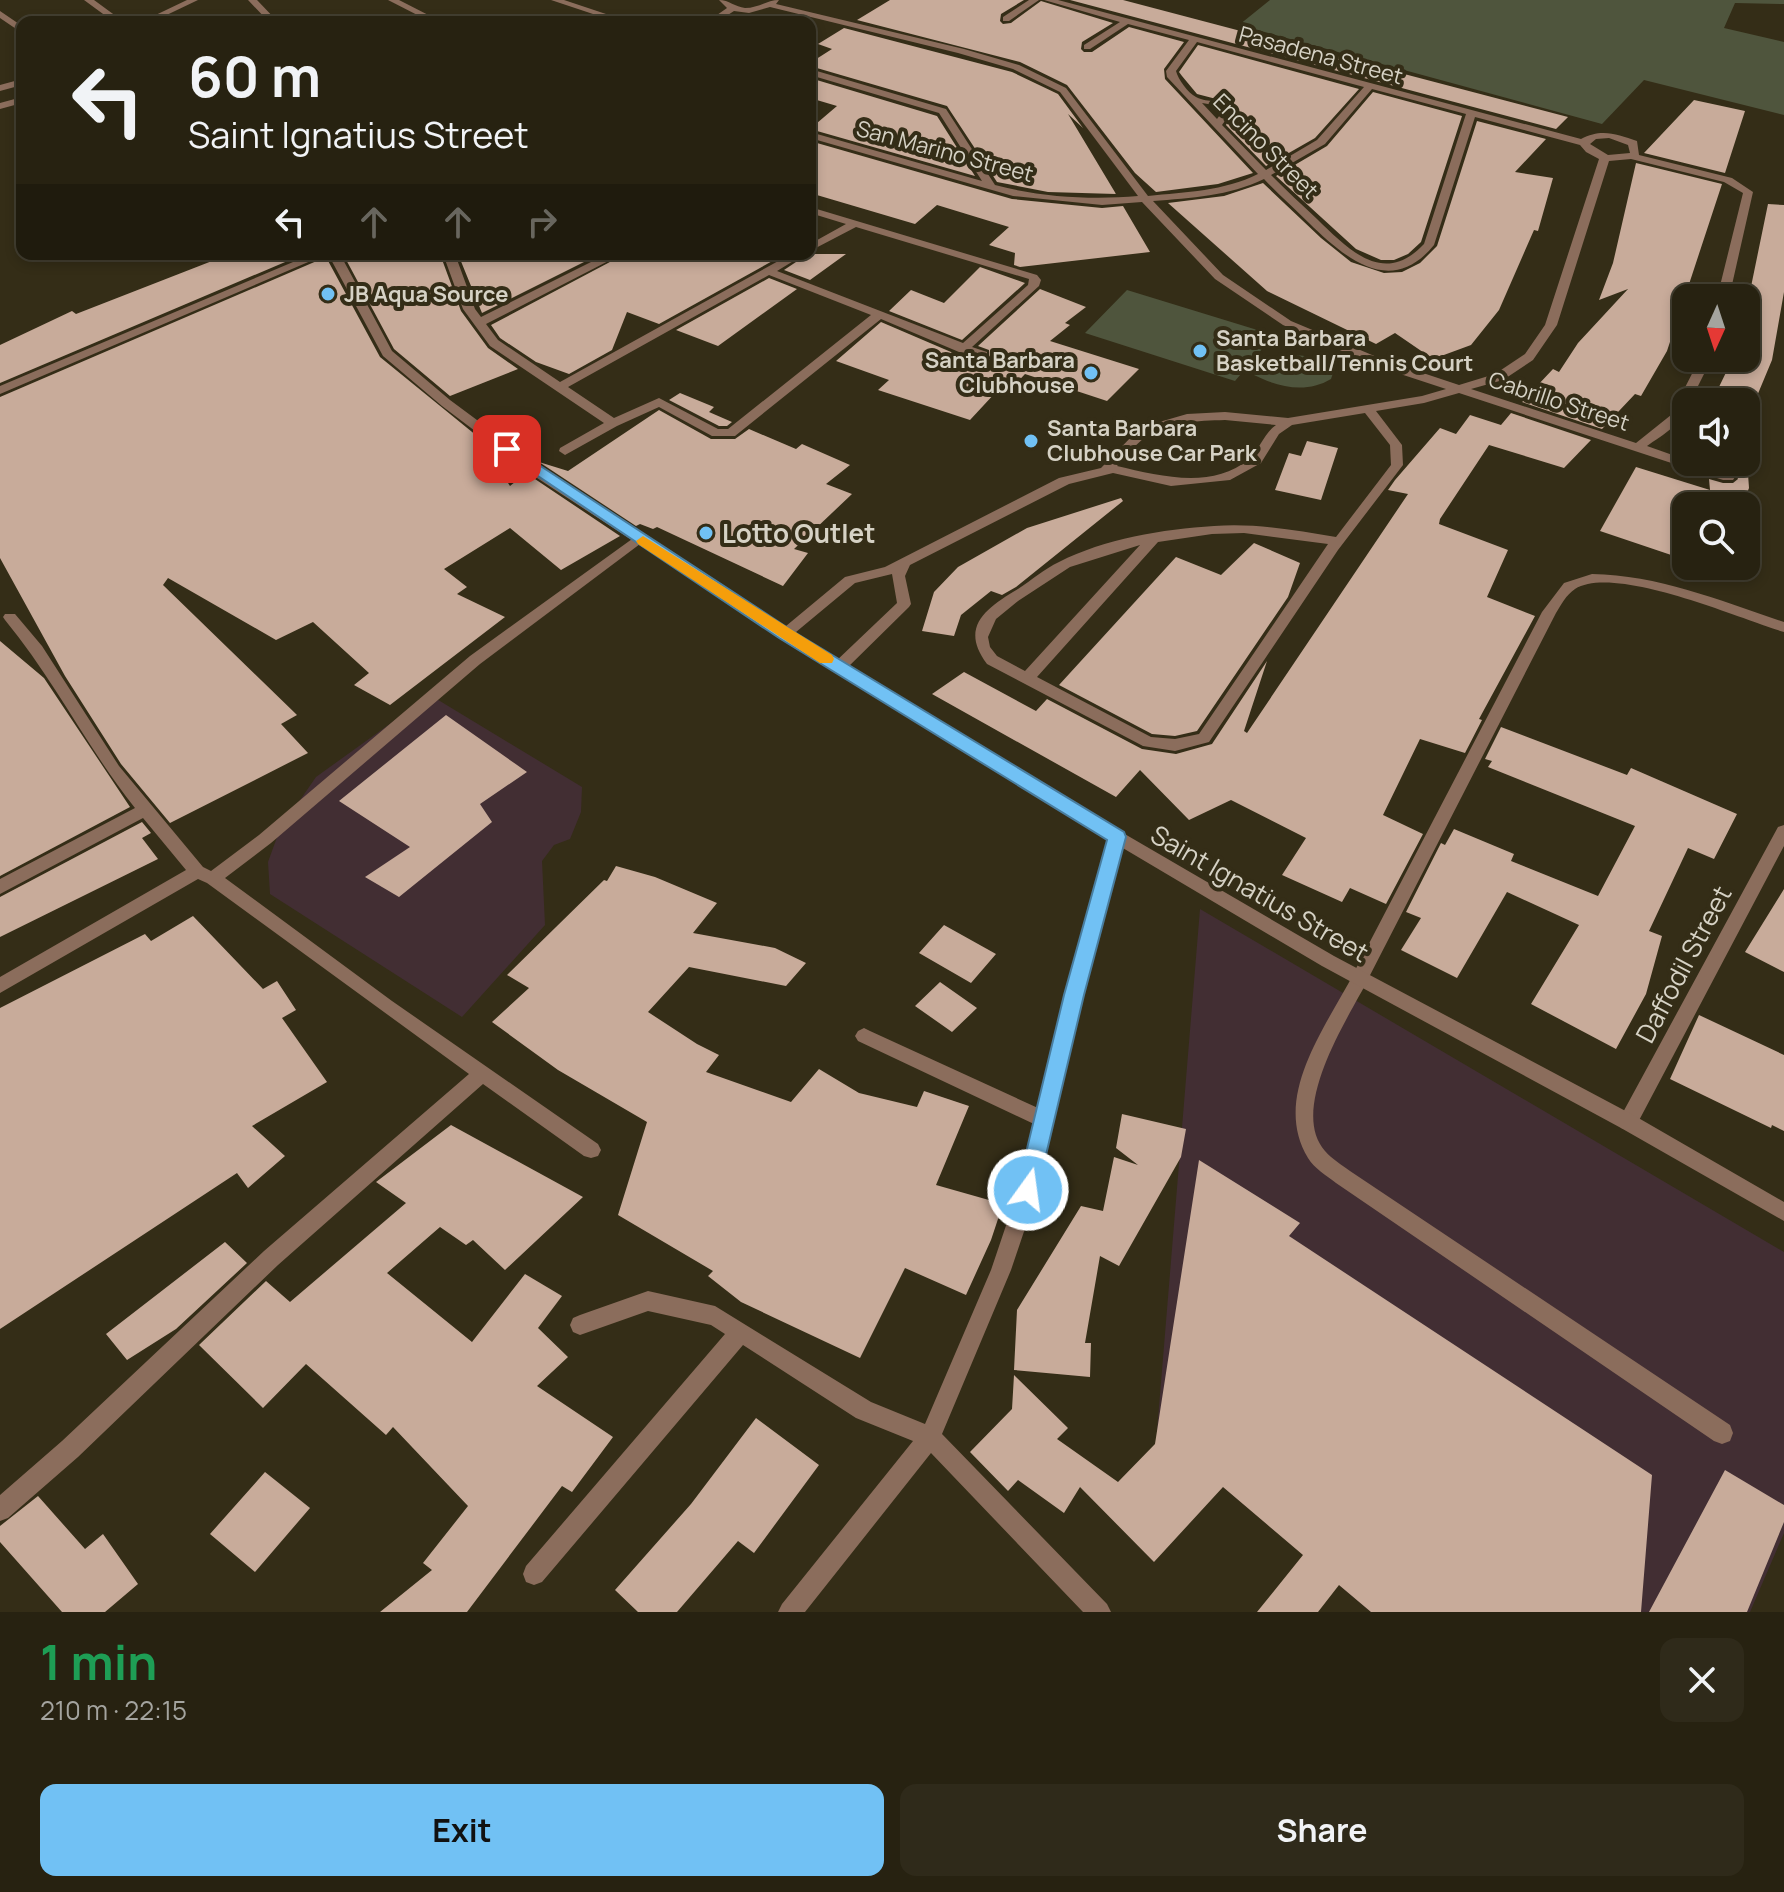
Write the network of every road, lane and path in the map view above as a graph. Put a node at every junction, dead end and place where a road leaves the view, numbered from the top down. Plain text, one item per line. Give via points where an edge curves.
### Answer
1 (88, 0) edge
2 (194, 0) edge
3 (252, 0) edge
4 (392, 0) edge
5 (555, 0) edge
6 (723, 0) edge
7 (1035, 0) edge
8 (1048, 0) edge
9 (773, 2) edge
10 (733, 8) junction
11 (111, 16) edge
12 (158, 16) edge
13 (268, 16) edge
14 (425, 16) edge
15 (607, 16) edge
16 (720, 16) edge
17 (1006, 19) dead end
18 (1127, 21) junction
19 (1194, 40) junction
20 (1087, 47) dead end
21 (816, 74) edge
22 (1369, 87) junction
23 (1192, 99) junction
24 (1471, 114) junction
25 (1217, 126) junction
26 (816, 137) edge
27 (1585, 143) junction
28 (1631, 156) junction
29 (1605, 157) junction
30 (1264, 175) junction
31 (992, 188) junction
32 (1145, 199) junction
33 (816, 212) edge
34 (854, 224) junction
35 (816, 245) edge
36 (307, 260) edge
37 (337, 260) edge
38 (451, 260) edge
39 (604, 260) edge
40 (788, 260) edge
41 (768, 271) junction
42 (1726, 284) edge
43 (880, 314) junction
44 (479, 323) junction
45 (963, 349) junction
46 (983, 355) dead end
47 (1699, 372) edge
48 (560, 387) junction
49 (1458, 389) junction
50 (0, 390) edge
51 (1368, 408) junction
52 (1288, 422) junction
53 (613, 423) junction
54 (1637, 448) junction
55 (565, 451) dead end
56 (1106, 470) junction
57 (1728, 477) dead end
58 (639, 538) junction
59 (1154, 538) junction
60 (1339, 542) junction
61 (904, 564) junction
62 (10, 617) dead end
63 (1784, 627) edge
64 (785, 634) junction
65 (839, 667) junction
66 (1027, 679) junction
67 (146, 809) junction
68 (1784, 831) edge
69 (1117, 837) junction
70 (205, 875) junction
71 (0, 887) edge
72 (1360, 978) junction
73 (0, 986) edge
74 (864, 1036) dead end
75 (483, 1073) junction
76 (1045, 1120) junction
77 (1628, 1122) junction
78 (591, 1150) dead end
79 (1784, 1212) edge
80 (580, 1325) dead end
81 (740, 1333) junction
82 (1722, 1433) dead end
83 (930, 1437) junction
84 (0, 1510) edge
85 (534, 1574) dead end
86 (790, 1612) edge
87 (1099, 1612) edge

1 - 11 street
2 - 12 street
3 - 13 street
4 - 14 street
5 - 15 street
6 - 10 street
7 - 17 street
8 - 18 street, Pasadena Street
9 - 10 street, Cabrillo Street via 749,10
9 - 32 street, Cabrillo Street via 961,51 1048,80 1063,90
10 - 16 street
18 - 19 street, Pasadena Street
18 - 20 street
19 - 22 street, Pasadena Street
19 - 23 street, Encino Street via 1171,71
21 - 31 street via 943,111
22 - 24 street, Pasadena Street
22 - 30 street, San Marino Street via 1321,142
23 - 25 street, Encino Street
23 - 25 street via 1217,103 1227,111
24 - 27 street, Pasadena Street
24 - 30 street, Encino Street via 1429,245 1399,267 1371,265 1348,253
25 - 30 street, Encino Street
26 - 31 street, San Marino Street
27 - 28 street via 1594,136 1619,137 1636,147
27 - 29 street
28 - 29 street
28 - 42 street via 1728,180 1748,192
29 - 49 street via 1559,306 1540,345 1499,377
30 - 32 street, San Marino Street via 1210,193
31 - 32 street, San Marino Street via 1079,201
32 - 49 street, Cabrillo Street via 1219,277 1287,323
33 - 34 street
34 - 35 street
34 - 45 street via 1033,277 1033,286
36 - 50 street
37 - 58 street, Saint Ignatius Street via 380,341 400,366 542,475
38 - 44 street
39 - 44 street
40 - 41 street
41 - 43 street
41 - 48 street
43 - 45 street
43 - 53 street via 731,433 716,433 659,402
44 - 48 street via 494,343
45 - 46 street
47 - 54 street via 1676,417
48 - 53 street
49 - 51 street
49 - 54 street, Cabrillo Street
51 - 52 street
51 - 60 street via 1396,445 1397,465
52 - 56 street via 1187,418 1139,436
52 - 56 street via 1256,460 1230,476 1171,482
53 - 55 street
54 - 57 street, Cabrillo Street
56 - 61 street via 1029,497
58 - 64 street, Saint Ignatius Street
58 - 70 street via 475,660 265,839
59 - 60 street via 1241,529
59 - 66 street
59 - 66 street via 1066,564 994,611 984,624 984,649 992,660
60 - 66 street via 1204,738 1175,745 1148,742
61 - 64 street via 850,580
61 - 65 street via 898,576 904,604
62 - 67 street via 37,649 113,770
63 - 72 street via 1626,578 1573,583 1549,612
64 - 65 street, Saint Ignatius Street
65 - 69 street, Saint Ignatius Street
67 - 70 street
67 - 71 street
68 - 77 street, Daffodil Street
69 - 72 street, Saint Ignatius Street
69 - 76 street
70 - 73 street
70 - 75 street
72 - 77 street, Saint Ignatius Street
72 - 82 street via 1308,1080 1305,1126 1316,1155
74 - 76 street
75 - 78 street
75 - 84 street via 271,1258
76 - 83 street via 1001,1270
77 - 79 street, Saint Ignatius Street
80 - 81 street via 648,1301 715,1316
81 - 83 street via 864,1410
81 - 85 street
83 - 86 street
83 - 87 street

